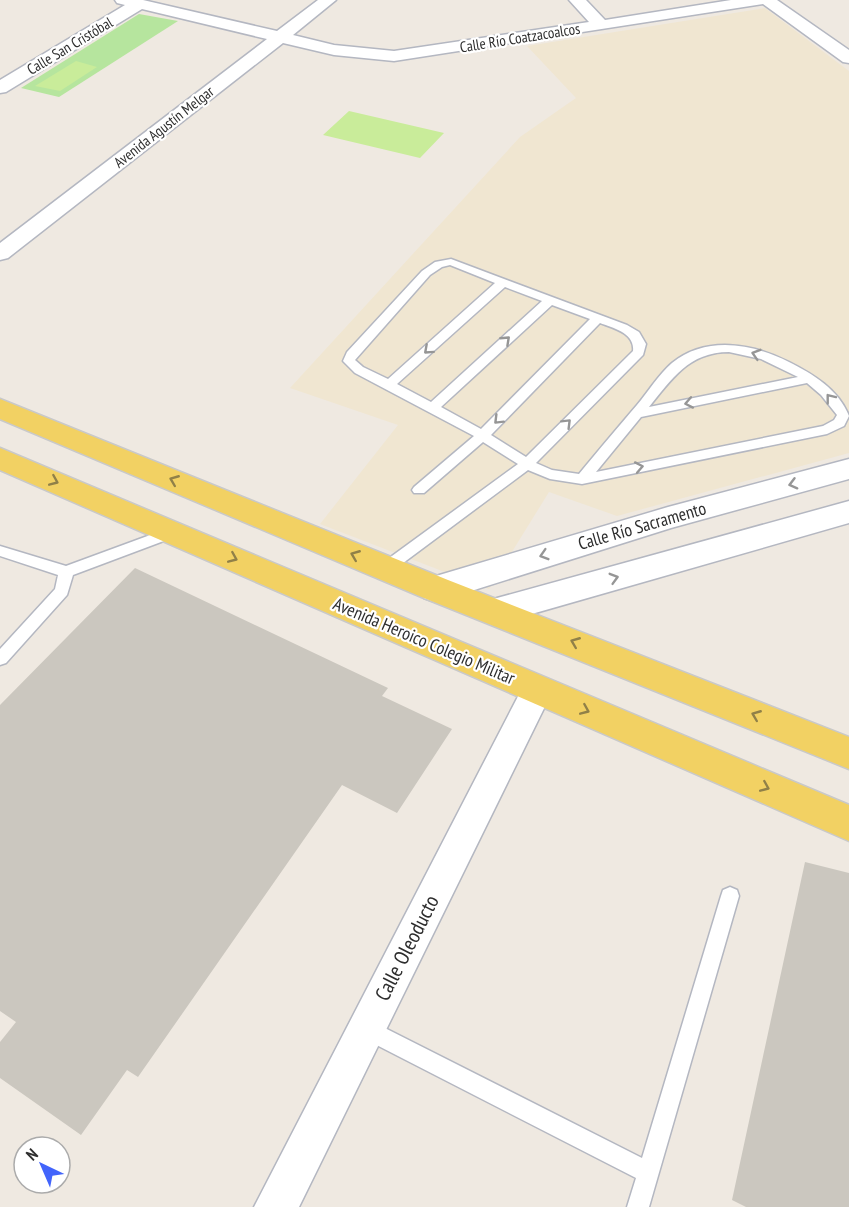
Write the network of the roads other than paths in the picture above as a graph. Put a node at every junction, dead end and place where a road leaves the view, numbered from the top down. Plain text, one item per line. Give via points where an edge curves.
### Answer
1 (328, 0) edge
2 (577, 0) edge
3 (761, 0) edge
4 (767, 0) edge
5 (131, 2) edge
6 (601, 25) junction
7 (280, 38) junction
8 (849, 58) edge
9 (0, 88) edge
10 (0, 253) edge
11 (503, 282) junction
12 (550, 300) junction
13 (598, 318) junction
14 (808, 379) junction
15 (388, 385) junction
16 (0, 408) edge
17 (432, 408) junction
18 (634, 414) junction
19 (483, 435) junction
20 (0, 458) edge
21 (526, 465) junction
22 (849, 469) edge
23 (582, 479) junction
24 (419, 490) dead end
25 (849, 512) edge
26 (172, 532) junction
27 (0, 551) edge
28 (386, 568) junction
29 (66, 572) junction
30 (436, 589) junction
31 (496, 611) junction
32 (0, 659) edge
33 (537, 690) junction
34 (849, 753) edge
35 (849, 823) edge
36 (730, 896) dead end
37 (366, 1029) junction
38 (648, 1173) junction
39 (276, 1207) edge
40 (638, 1207) edge

1 - 7 street, Avenida Agustín Melgar
2 - 6 street
3 - 6 street, Calle Río Coatzacoalcos
4 - 8 street
5 - 7 street, Calle San Cristóbal
5 - 9 street, Calle San Cristóbal
6 - 7 street, Calle Río Coatzacoalcos via 394,56 334,50
7 - 10 street, Avenida Agustín Melgar
11 - 12 lane
11 -> 15 lane
11 - 15 lane via 451,262 433,268 351,355 352,365
12 - 13 lane
17 -> 12 lane
13 -> 19 lane
21 -> 13 lane via 639,351 635,335
14 -> 18 lane
14 -> 18 lane via 789,366 728,348 694,356 676,366
23 -> 14 lane via 827,430 840,423 843,415 823,389
15 - 17 lane
28 -> 16 main road
17 - 19 lane
18 - 23 lane
19 - 21 lane
19 - 24 lane
20 -> 26 main road, Avenida Heroico Colegio Militar
21 - 23 lane via 559,477
21 - 28 lane
22 -> 30 street, Calle Río Sacramento via 668,518
31 -> 25 street
26 - 29 lane
26 -> 33 main road, Avenida Heroico Colegio Militar
27 - 29 lane
28 - 30 main road
29 - 32 lane via 62,591
30 - 31 main road
34 -> 31 main road
33 -> 35 main road, Avenida Heroico Colegio Militar
33 - 37 street, Calle Oleoducto
36 - 38 lane
37 - 38 lane
37 - 39 street, Calle Oleoducto
38 - 40 lane

